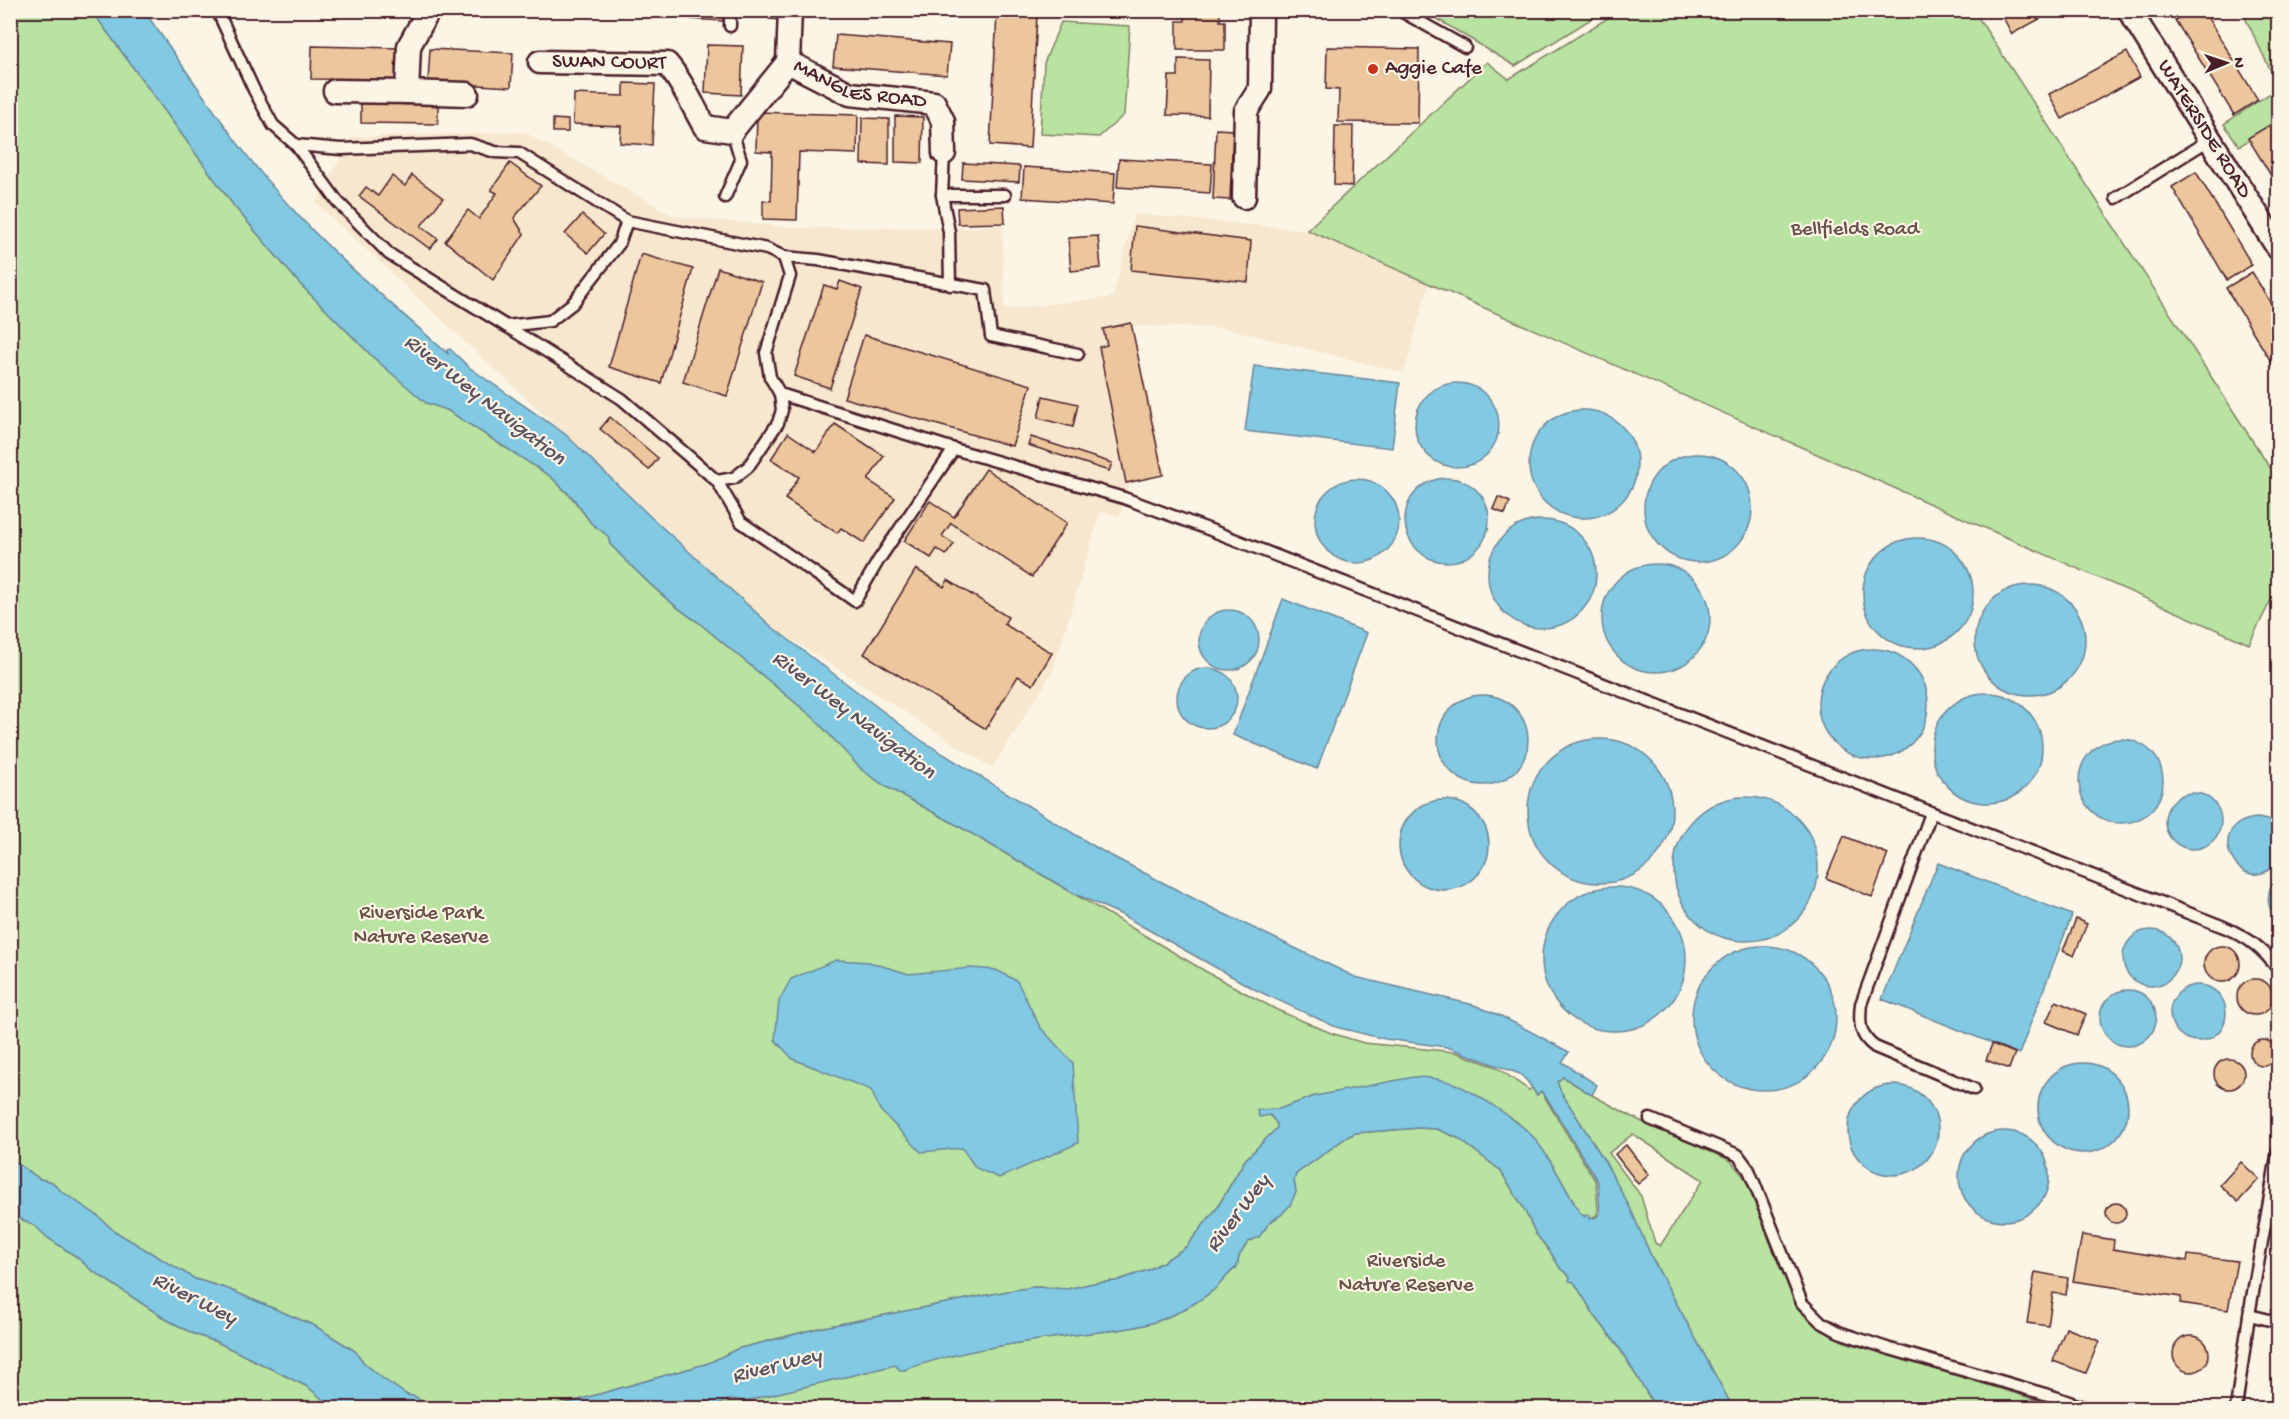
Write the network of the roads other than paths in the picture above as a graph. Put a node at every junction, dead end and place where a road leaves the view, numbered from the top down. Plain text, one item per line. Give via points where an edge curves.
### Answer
1 (217, 10) edge
2 (429, 10) edge
3 (730, 10) edge
4 (790, 10) edge
5 (1261, 10) edge
6 (1399, 10) edge
7 (2129, 10) edge
8 (730, 26) dead end
9 (1464, 47) dead end
10 (540, 62) dead end
11 (788, 62) junction
12 (335, 91) dead end
13 (407, 92) junction
14 (467, 94) dead end
15 (732, 132) junction
16 (2209, 140) junction
17 (296, 145) junction
18 (944, 153) joint
19 (942, 195) junction
20 (1005, 195) dead end
21 (725, 197) dead end
22 (1244, 197) dead end
23 (2116, 198) dead end
24 (627, 221) junction
25 (2278, 248) edge
26 (784, 257) junction
27 (950, 285) junction
28 (506, 326) junction
29 (1078, 354) dead end
30 (780, 394) junction
31 (954, 449) junction
32 (717, 481) junction
33 (1931, 813) junction
34 (2278, 969) edge
35 (1974, 1089) dead end
36 (1650, 1119) dead end
37 (2278, 1151) edge
38 (2249, 1315) junction
39 (2278, 1322) edge
40 (2086, 1408) edge
41 (2236, 1408) edge

1 - 17 lane via 273,125
2 - 13 street via 409,46
3 - 8 lane
4 - 11 street, MANGLES ROAD
5 - 22 street via 1260,89 1246,111
6 - 9 lane
7 - 16 street, WATERSIDE ROAD
10 - 15 street, SWAN COURT via 667,64 682,82 705,127
11 - 15 street
11 - 18 street, MANGLES ROAD via 850,94 934,103 943,121
12 - 13 street
13 - 14 street
15 - 21 lane via 741,160
16 - 23 lane
16 - 25 street, WATERSIDE ROAD
17 - 24 lane via 341,149 470,144 495,152 519,153
17 - 28 lane via 338,202 389,254
18 - 19 lane
19 - 20 lane
19 - 27 lane via 949,232
24 - 26 lane via 767,249
24 - 28 lane via 619,244 573,303 550,321
26 - 27 lane
26 - 30 lane via 790,276 766,352 770,377
27 - 29 lane via 985,290 991,336
28 - 32 lane via 622,399
30 - 31 lane
30 - 32 lane via 782,410 778,423 748,467 734,478
31 - 32 lane via 855,601 741,522
31 - 33 lane via 1124,498 1208,529
33 - 34 lane via 2246,937
33 - 35 lane via 1861,1004 1861,1029 1866,1041 1875,1047
36 - 40 lane via 1738,1155 1749,1170 1802,1303 1821,1322 1890,1349
37 - 38 lane
38 - 39 lane
38 - 41 lane

